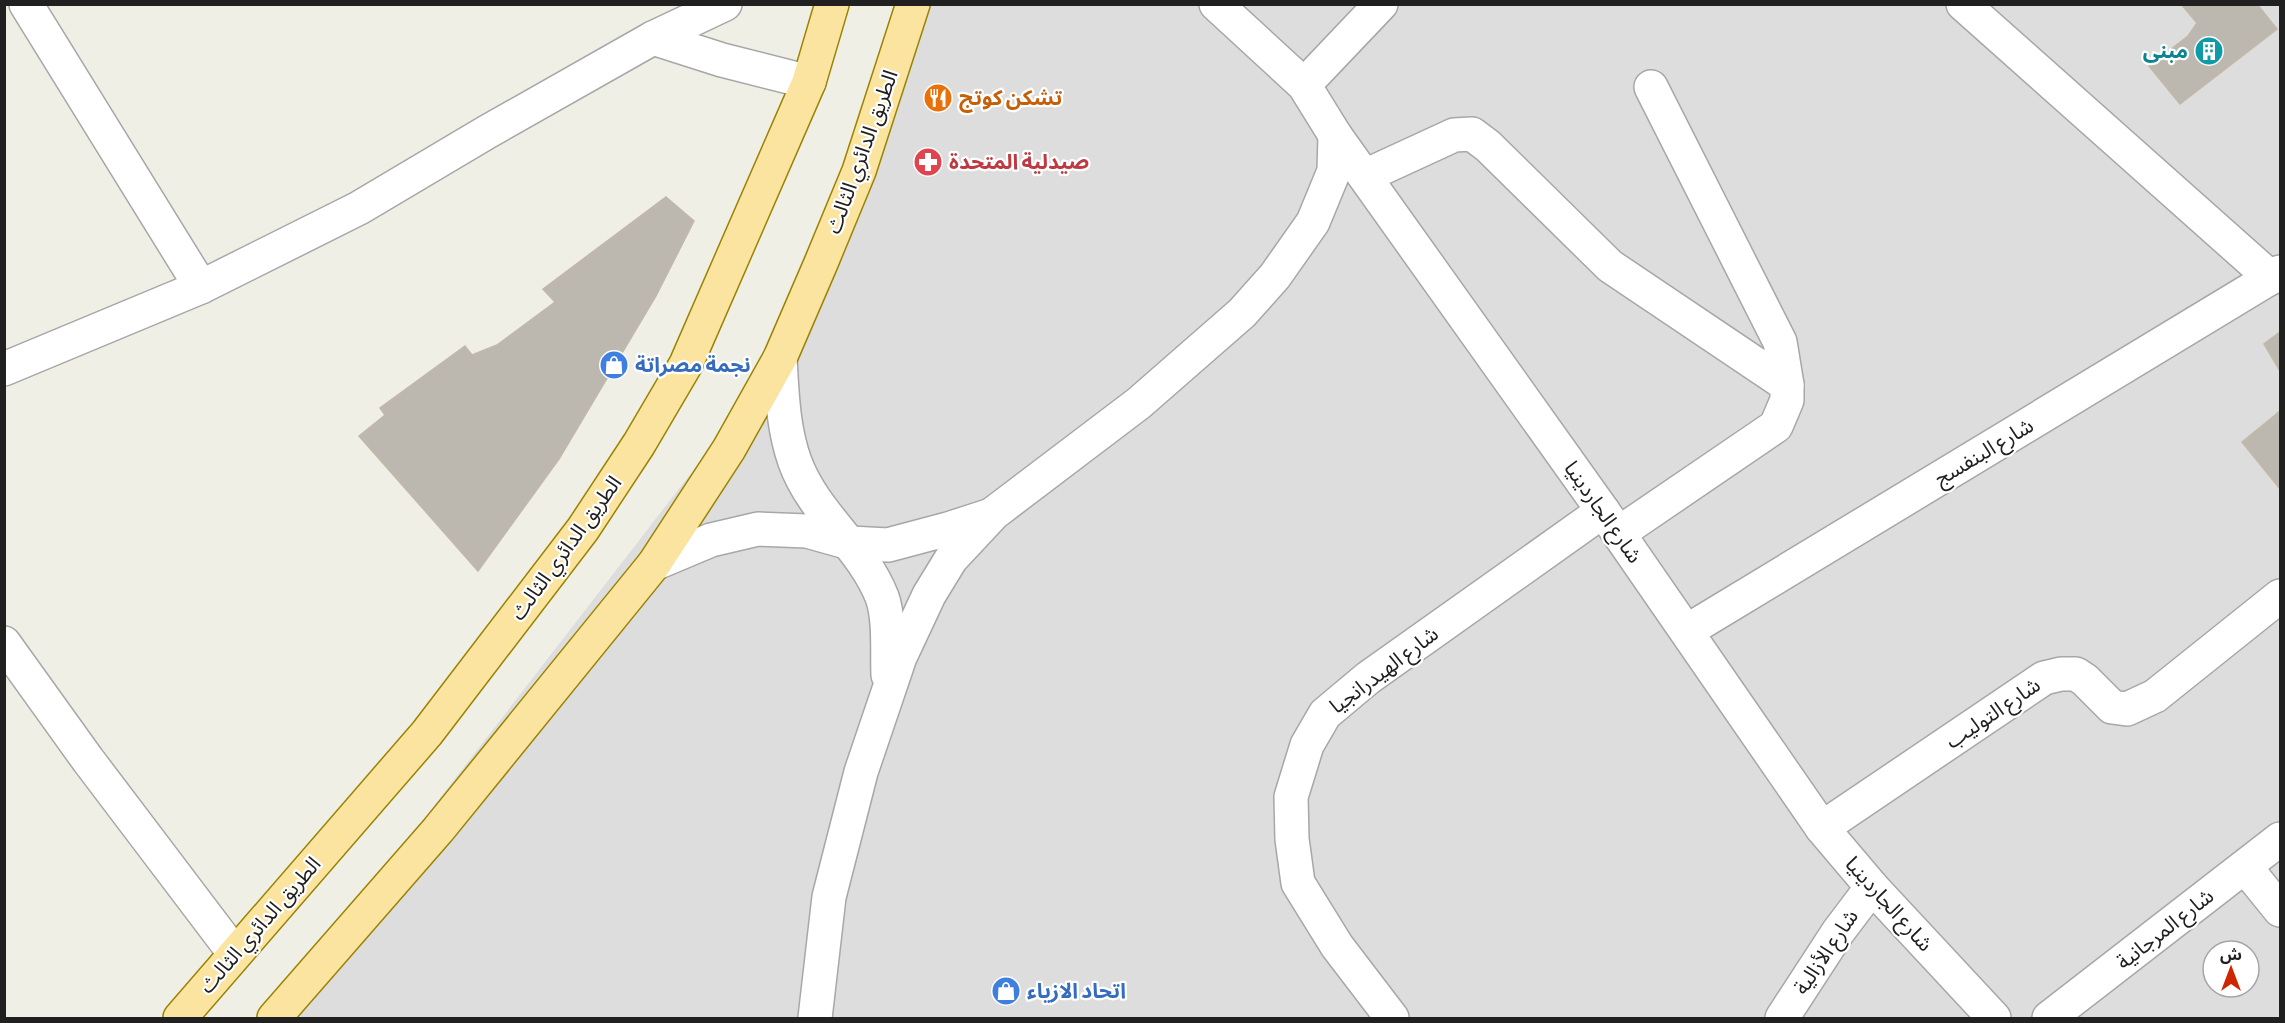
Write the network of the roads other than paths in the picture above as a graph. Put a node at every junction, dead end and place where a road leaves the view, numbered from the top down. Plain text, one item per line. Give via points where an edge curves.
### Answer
1 (26, 4) edge
2 (725, 4) edge
3 (832, 4) edge
4 (912, 4) edge
5 (1216, 4) edge
6 (1381, 4) edge
7 (1963, 4) edge
8 (680, 14) edge
9 (653, 38) junction
10 (809, 82) junction
11 (1304, 85) junction
12 (1651, 87) dead end
13 (1335, 135) junction
14 (1365, 176) junction
15 (2276, 275) edge
16 (201, 287) junction
17 (780, 358) junction
18 (4, 369) edge
19 (1787, 386) junction
20 (994, 513) junction
21 (1611, 522) junction
22 (850, 543) junction
23 (654, 564) junction
24 (2280, 596) edge
25 (1687, 631) junction
26 (4, 643) edge
27 (888, 691) junction
28 (1822, 828) junction
29 (2280, 839) edge
30 (2246, 868) junction
31 (1872, 887) junction
32 (2280, 910) edge
33 (235, 954) junction
34 (277, 1017) edge
35 (180, 1018) edge
36 (815, 1018) edge
37 (1392, 1018) edge
38 (1782, 1018) edge
39 (1994, 1018) edge
40 (2049, 1018) edge

1 - 16 street
2 - 8 street
3 - 10 main road, الطريق الدائري الثالث
4 - 17 main road, الطريق الدائري الثالث via 859,171
5 - 11 street, شارع الجاردينيا
6 - 11 street
7 - 15 street
8 - 9 street
9 - 10 street
9 - 16 street via 359,208
10 - 33 main road, الطريق الدائري الثالث via 686,364 584,529 427,733
11 - 13 street, شارع الجاردينيا
12 - 19 street via 1780,342
13 - 14 street, شارع الجاردينيا
13 - 20 street via 1334,171 1313,222 1262,291 1139,403
14 - 19 street via 1454,135 1472,134 1610,266
14 - 21 street, شارع الجاردينيا
15 - 25 street, شارع البنفسج
16 - 18 street
17 - 22 street via 784,416 795,462 816,504
17 - 23 main road, الطريق الدائري الثالث via 729,449
19 - 21 street, شارع الهيدرانجيا via 1787,400 1776,426
20 - 22 street via 888,545
20 - 27 street via 951,559 929,594
21 - 25 street, شارع الجاردينيا
21 - 37 street, شارع الهيدرانجيا via 1368,678 1325,714 1307,745 1291,797 1298,883 1337,946
22 - 23 street via 807,531 759,529 711,540
22 - 27 street via 866,564 883,600
23 - 34 main road, الطريق الدائري الثالث via 438,830
24 - 28 street, شارع التوليب via 2155,696 2127,709 2112,707 2076,674 2044,678
25 - 28 street, شارع الجاردينيا
26 - 33 street
27 - 36 street via 861,772 829,897
28 - 31 street, شارع الجاردينيا
29 - 30 street, شارع المرجانية
30 - 32 street
30 - 40 street, شارع المرجانية
31 - 38 street, شارع الأزالية
31 - 39 street, شارع الجاردينيا
33 - 35 main road, الطريق الدائري الثالث

